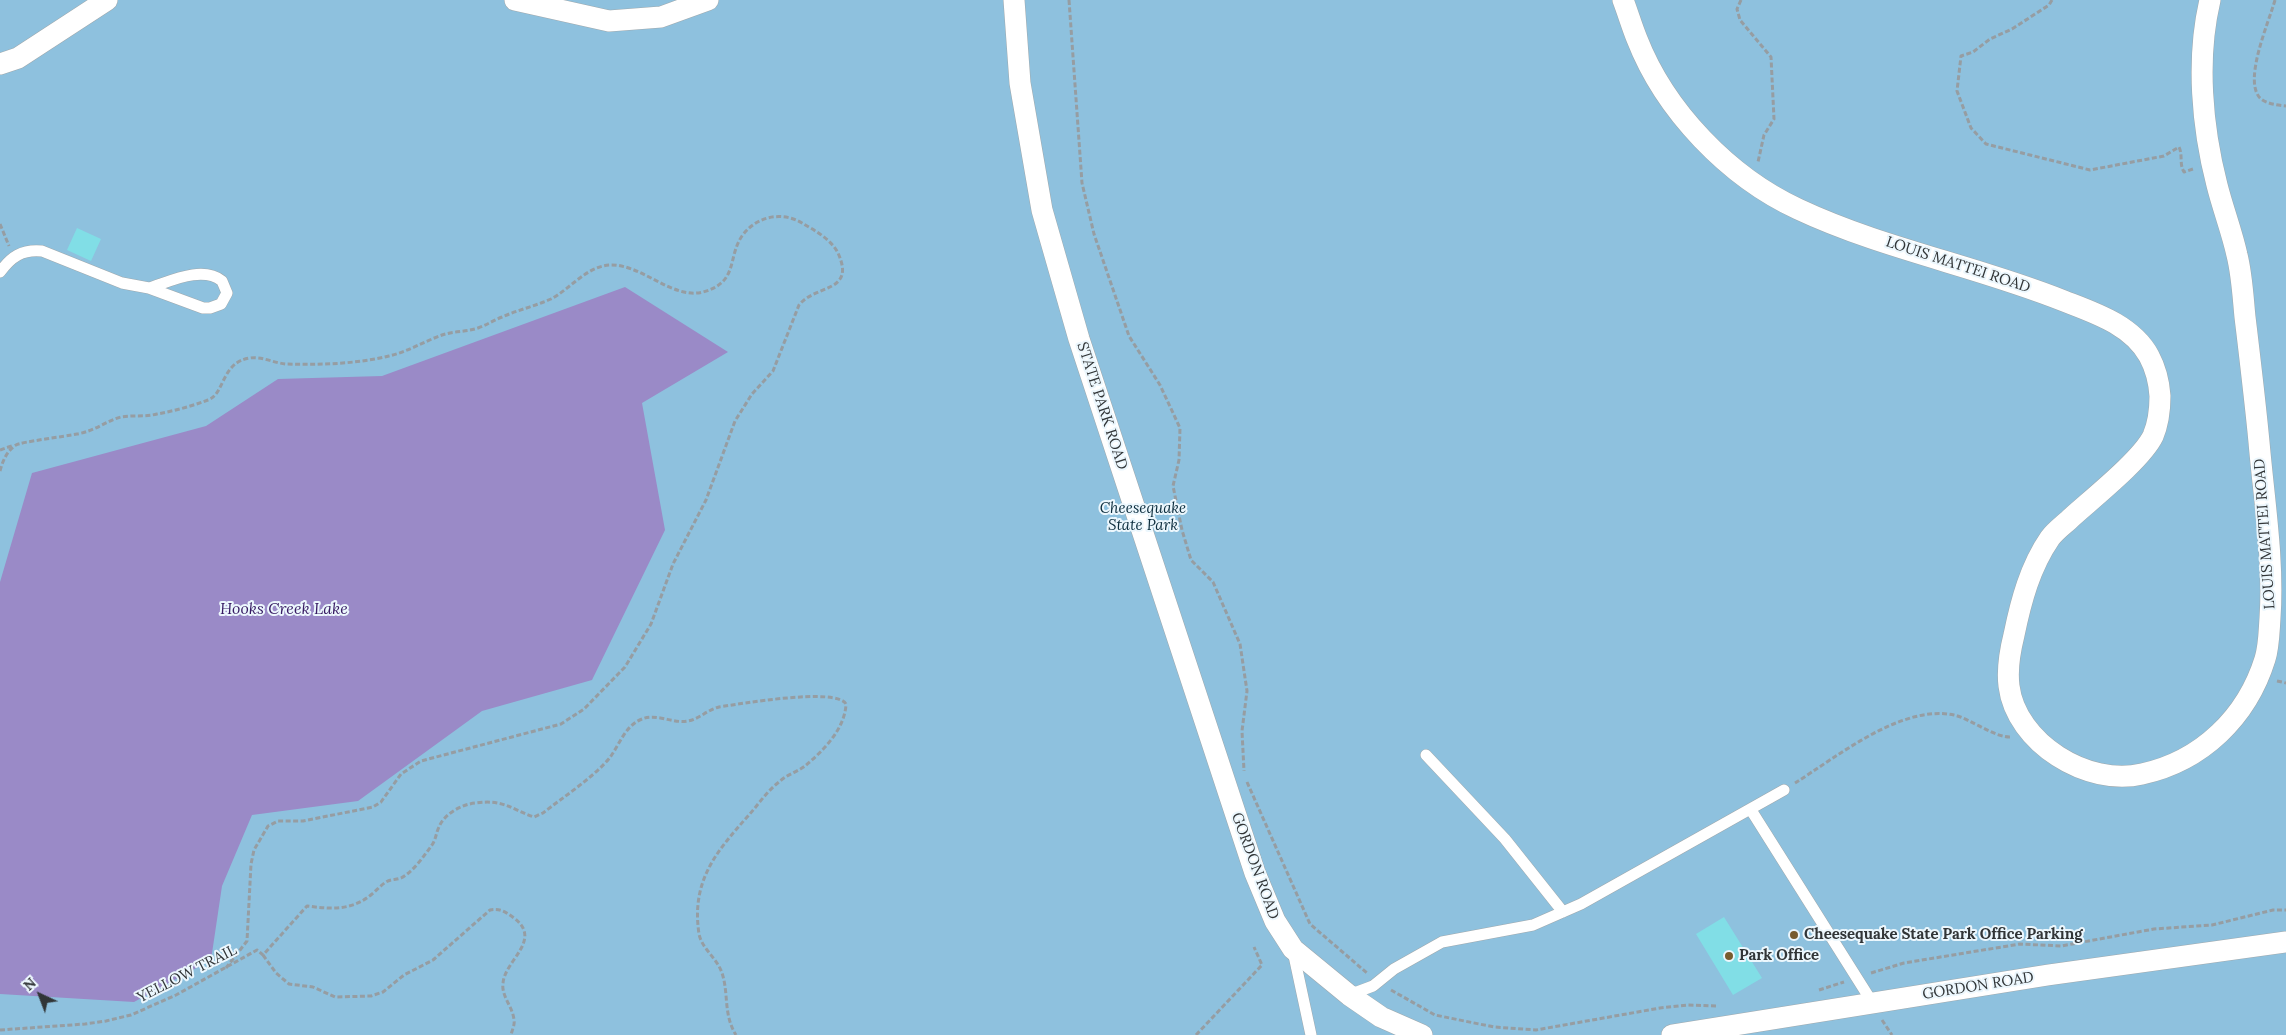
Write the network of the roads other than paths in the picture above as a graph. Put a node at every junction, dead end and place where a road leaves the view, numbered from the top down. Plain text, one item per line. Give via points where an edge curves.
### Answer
1 (107, 0) edge
2 (515, 0) edge
3 (708, 0) edge
4 (1014, 0) edge
5 (1624, 0) edge
6 (2210, 0) edge
7 (0, 64) edge
8 (0, 272) edge
9 (148, 288) junction
10 (1426, 755) dead end
11 (1784, 790) road end
12 (1232, 802) joint
13 (1751, 810) junction
14 (1563, 912) junction
15 (2286, 942) edge
16 (1293, 949) junction
17 (1349, 995) junction
18 (1872, 1002) junction
19 (1311, 1035) edge
20 (1422, 1035) edge
21 (1672, 1035) edge

1 - 7 street via 18,58
2 - 3 street via 609,21 662,17
4 - 12 street, STATE PARK ROAD via 1020,83 1042,210 1079,339
5 - 6 street, LOUIS MATTEI ROAD via 1638,44 1669,100 1699,138 1752,182 1794,208 1849,230 2044,292 2105,317 2126,330 2145,348 2155,367 2159,385 2160,414 2151,441 2122,472 2053,534 2032,568 2010,653 2009,689 2022,723 2031,736 2048,750 2078,767 2105,775 2138,776 2167,766 2206,746 2237,716 2252,692 2268,652 2271,597 2252,368 2238,259 2213,164 2202,69
8 - 9 lane via 10,259 21,252 42,250 122,283
9 - 9 lane via 203,308 221,304 227,293 222,281 207,274
10 - 14 lane via 1505,839
11 - 13 lane
12 - 16 street, GORDON ROAD via 1268,905 1282,935
13 - 14 lane
13 - 18 lane
14 - 17 lane via 1533,925 1442,942 1394,969 1378,982
15 - 18 street, GORDON ROAD
16 - 17 street, GORDON ROAD
16 - 19 lane
17 - 20 street, GORDON ROAD via 1381,1017
18 - 21 street, GORDON ROAD

